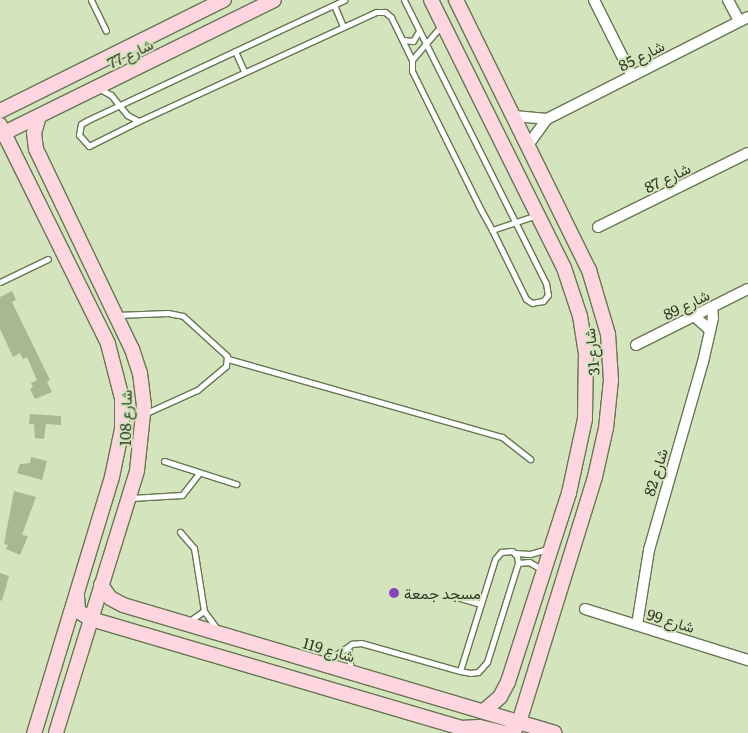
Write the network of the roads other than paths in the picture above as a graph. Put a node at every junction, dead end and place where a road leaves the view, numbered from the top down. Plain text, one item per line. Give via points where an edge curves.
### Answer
1 (90, 0) edge
2 (224, 0) edge
3 (274, 0) edge
4 (344, 0) edge
5 (404, 0) edge
6 (430, 0) edge
7 (456, 0) edge
8 (594, 0) edge
9 (728, 0) edge
10 (334, 4) junction
11 (207, 9) junction
12 (743, 19) edge
13 (442, 23) junction
14 (343, 26) junction
15 (419, 31) junction
16 (106, 32) dead end
17 (402, 40) junction
18 (426, 45) junction
19 (182, 46) junction
20 (235, 51) junction
21 (412, 60) junction
22 (244, 71) junction
23 (632, 76) junction
24 (94, 88) junction
25 (121, 108) junction
26 (5, 109) edge
27 (39, 116) junction
28 (514, 116) junction
29 (547, 119) junction
30 (139, 121) junction
31 (1, 129) edge
32 (528, 145) junction
33 (748, 153) edge
34 (538, 215) junction
35 (515, 223) junction
36 (598, 227) dead end
37 (492, 230) junction
38 (48, 259) dead end
39 (70, 268) junction
40 (98, 276) junction
41 (0, 282) edge
42 (748, 289) edge
43 (712, 307) junction
44 (117, 314) junction
45 (694, 316) junction
46 (708, 329) junction
47 (636, 345) dead end
48 (228, 359) junction
49 (144, 414) junction
50 (530, 459) dead end
51 (164, 461) dead end
52 (575, 471) junction
53 (199, 473) junction
54 (236, 484) dead end
55 (128, 498) junction
56 (180, 532) dead end
57 (575, 541) junction
58 (551, 548) junction
59 (515, 553) junction
60 (518, 563) junction
61 (544, 571) junction
62 (101, 585) junction
63 (77, 591) junction
64 (453, 596) dead end
65 (481, 604) junction
66 (585, 609) dead end
67 (204, 611) junction
68 (91, 619) junction
69 (182, 623) junction
70 (637, 625) junction
71 (223, 634) junction
72 (348, 646) junction
73 (285, 653) junction
74 (748, 660) edge
75 (240, 663) junction
76 (320, 663) junction
77 (460, 671) junction
78 (352, 672) junction
79 (485, 710) junction
80 (519, 722) junction
81 (461, 728) junction
82 (34, 733) edge
83 (56, 733) edge
84 (478, 733) edge
85 (554, 733) edge

1 - 16 lane
2 - 11 street, شارع 77
3 - 19 street, شارع 77
4 - 10 lane
5 - 15 lane
6 - 13 street, شارع 31
7 - 28 street, شارع 31
8 - 23 street
9 - 12 street
10 - 14 lane
10 - 20 lane
11 - 19 street via 210,16 208,26
11 - 26 street, شارع 77
12 - 23 street, شارع 85
13 - 18 lane
13 - 34 street, شارع 31
14 - 17 lane via 376,12 385,12 391,17
14 - 22 lane
15 - 17 lane via 413,41
15 - 18 lane
17 - 21 lane
18 - 21 lane
18 - 35 lane
19 - 24 street, شارع 77
20 - 22 lane
20 - 25 lane
21 - 37 lane via 412,71
22 - 30 lane via 171,109
23 - 29 street, شارع 85
24 - 25 lane via 107,92
24 - 27 street, شارع 77
25 - 30 lane
25 - 30 lane via 81,124 80,135 84,142 90,146 96,144
26 - 31 street
27 - 31 street, شارع 77
27 - 40 street, شارع 108 via 34,133 36,149
28 - 29 street
28 - 32 street, شارع 31
29 - 32 street, شارع 85
31 - 39 street, شارع 108
32 - 57 street, شارع 31 via 589,270 610,349 611,380 605,436
33 - 36 street, شارع 87
34 - 35 lane
34 - 52 street, شارع 31 via 570,284 584,334 586,404
35 - 37 lane
35 - 37 lane via 548,290 543,301 532,303 526,299
38 - 41 lane
39 - 40 street via 76,260 82,260
39 - 63 street, شارع 108 via 113,357 120,382 122,414 112,477
40 - 44 street, شارع 108
42 - 43 street, شارع 89
43 - 45 street, شارع 89
43 - 46 street, شارع 82
44 - 48 lane via 168,313 184,316 223,350
44 - 49 street, شارع 108 via 138,367
45 - 46 street
45 - 47 street, شارع 89
46 - 70 street, شارع 82 via 703,362 656,519
48 - 49 lane via 223,368 197,390
48 - 50 lane via 502,437
49 - 55 street, شارع 108 via 140,456
51 - 53 lane
52 - 57 street via 575,485 561,535 566,540
52 - 58 street, شارع 31
53 - 54 lane
53 - 55 lane via 182,495
55 - 62 street, شارع 108
56 - 67 lane via 194,548
57 - 80 street, شارع 31
58 - 59 lane via 533,554
58 - 61 street, شارع 31
59 - 60 lane
59 - 65 lane via 504,550 495,559
60 - 61 lane via 534,564
60 - 77 lane via 485,666 475,673
61 - 79 street, شارع 31 via 504,690
62 - 68 street, شارع 108
62 - 69 street, شارع 119 via 118,603
63 - 68 street via 78,611
63 - 82 street, شارع 108
64 - 65 lane
65 - 77 lane
66 - 70 street, شارع 99
67 - 69 lane via 192,621
67 - 71 lane
68 - 75 street
68 - 83 street, شارع 108
69 - 71 street, شارع 119
70 - 74 street, شارع 99
71 - 73 street, شارع 119
72 - 76 lane via 334,658
72 - 77 lane via 361,643
72 - 78 lane
73 - 75 street via 240,648 235,653
73 - 76 street, شارع 119
75 - 81 street
76 - 78 street, شارع 119
78 - 79 street, شارع 119
79 - 80 street, شارع 119
80 - 81 street via 515,729 505,732 479,727
80 - 85 street, شارع 119
81 - 84 street

